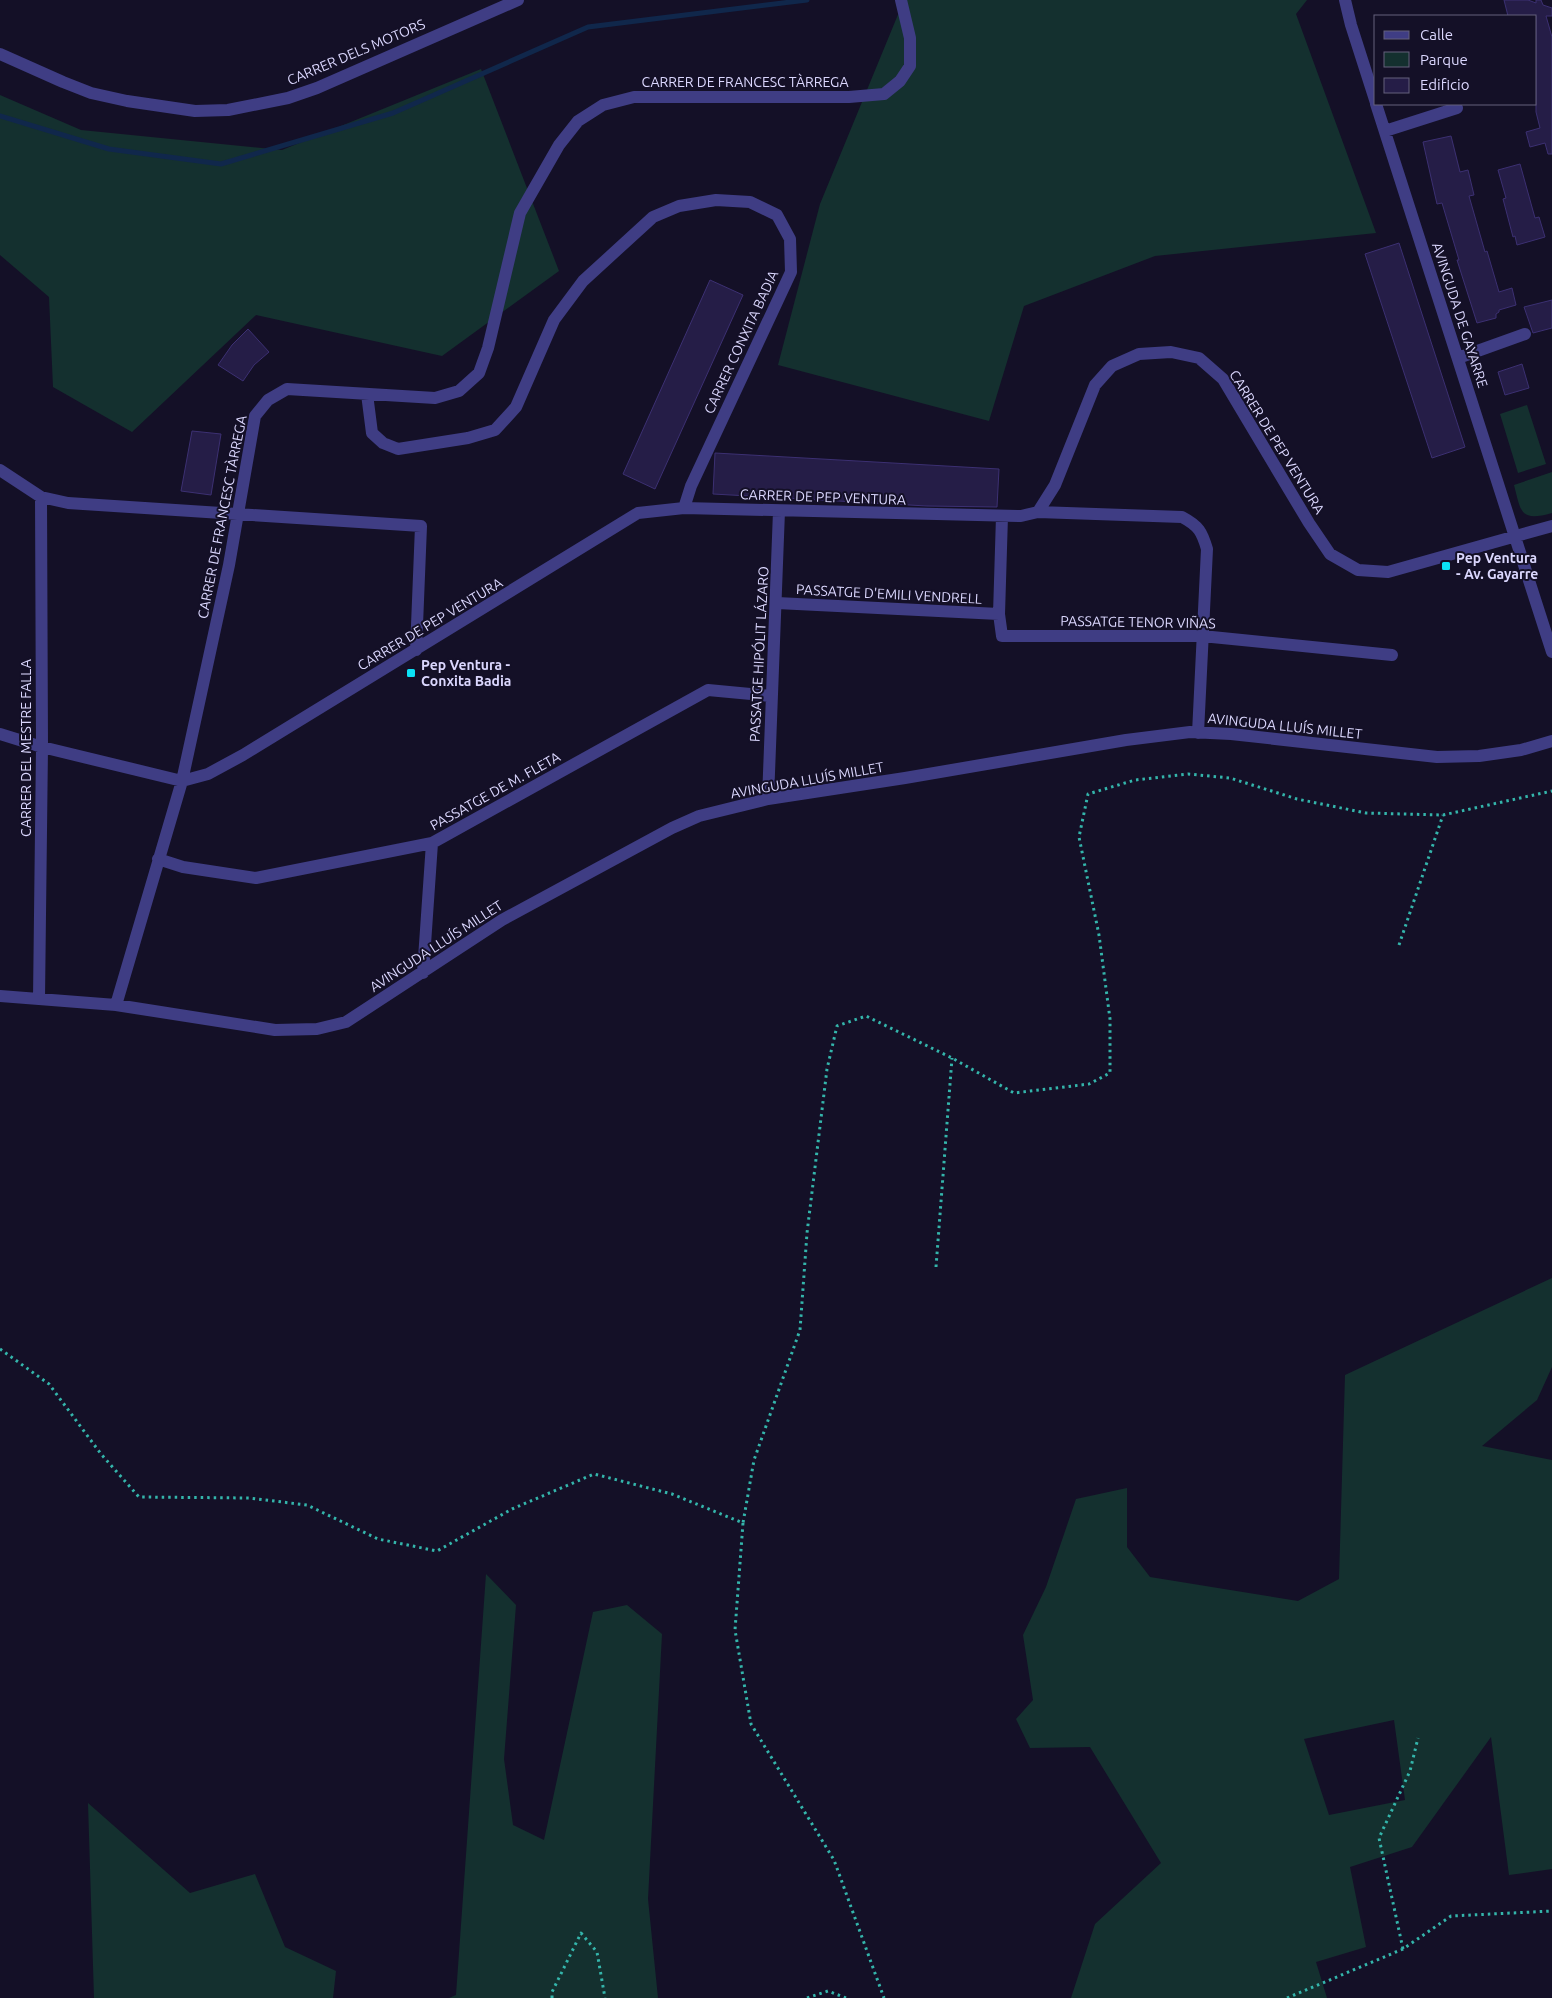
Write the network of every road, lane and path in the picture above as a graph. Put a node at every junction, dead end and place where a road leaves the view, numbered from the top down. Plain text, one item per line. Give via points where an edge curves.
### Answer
1 (518, 0) edge
2 (900, 0) edge
3 (1345, 0) edge
4 (0, 54) edge
5 (1374, 98) edge
6 (1376, 105) edge
7 (1457, 108) dead end
8 (1385, 131) junction
9 (1525, 334) dead end
10 (1458, 358) junction
11 (367, 394) junction
12 (0, 470) edge
13 (41, 497) junction
14 (684, 508) junction
15 (779, 511) junction
16 (1038, 512) junction
17 (238, 513) junction
18 (1002, 516) junction
19 (1552, 526) edge
20 (1515, 536) junction
21 (777, 602) junction
22 (999, 614) junction
23 (1202, 636) junction
24 (416, 650) junction
25 (1552, 652) edge
26 (1392, 655) dead end
27 (771, 696) junction
28 (1198, 733) junction
29 (0, 734) edge
30 (1552, 740) edge
31 (42, 747) junction
32 (182, 781) junction
33 (1552, 791) edge
34 (768, 799) junction
35 (1443, 815) junction
36 (432, 843) junction
37 (158, 859) junction
38 (1399, 945) dead end
39 (423, 973) junction
40 (0, 996) edge
41 (39, 998) junction
42 (116, 1005) junction
43 (952, 1058) junction
44 (936, 1267) dead end
45 (0, 1349) edge
46 (743, 1523) junction
47 (1418, 1738) dead end
48 (1552, 1911) edge
49 (1404, 1948) junction
50 (552, 1998) edge
51 (605, 1998) edge
52 (807, 1998) edge
53 (846, 1998) edge
54 (884, 1998) edge
55 (1287, 1998) edge

1 - 4 street, CARRER DELS MOTORS via 317,88 288,98 228,110 195,112 91,93
2 - 11 street, CARRER DE FRANCESC TÀRREGA via 910,38 910,66 900,81 884,94 849,97 634,97 603,105 578,122 559,145 520,213 488,348 479,373 458,391 435,398
3 - 5 street, AVINGUDA DE GAYARRE
6 - 8 street, AVINGUDA DE GAYARRE
7 - 8 street
8 - 10 street, AVINGUDA DE GAYARRE
9 - 10 street
10 - 20 street, AVINGUDA DE GAYARRE
11 - 14 street, CARRER CONXITA BADIA via 372,433 383,443 398,448 468,438 495,430 516,407 554,320 582,281 618,247 652,217 679,206 716,200 750,202 777,215 790,239 791,272 691,486
11 - 17 street, CARRER DE FRANCESC TÀRREGA via 287,389 268,400 254,416
12 - 13 street
13 - 17 street via 68,503
13 - 31 street, CARRER DEL MESTRE FALLA
14 - 15 street, CARRER DE PEP VENTURA
14 - 24 street, CARRER DE PEP VENTURA via 638,513
15 - 18 street, CARRER DE PEP VENTURA
15 - 21 street, PASSATGE HIPÓLIT LÁZARO
16 - 18 street, CARRER DE PEP VENTURA
16 - 20 street, CARRER DE PEP VENTURA via 1055,485 1095,386 1112,366 1139,354 1171,352 1199,358 1223,379 1330,554 1358,570 1388,572
16 - 23 street via 1182,517 1195,524 1203,534 1207,550
17 - 24 street via 421,526
17 - 32 street, CARRER DE FRANCESC TÀRREGA
18 - 22 street, PASSATGE TENOR VIÑAS
19 - 20 street, CARRER DE PEP VENTURA
20 - 25 street
21 - 22 street, PASSATGE D'EMILI VENDRELL
21 - 27 street, PASSATGE HIPÓLIT LÁZARO
22 - 23 street, PASSATGE TENOR VIÑAS via 1002,636
23 - 26 street, PASSATGE TENOR VIÑAS
23 - 28 street
24 - 32 street, CARRER DE PEP VENTURA via 243,756 208,774
27 - 34 street, PASSATGE HIPÓLIT LÁZARO
27 - 36 street, PASSATGE DE M. FLETA via 708,690
28 - 30 street, AVINGUDA LLUÍS MILLET via 1437,757 1521,750
28 - 34 street, AVINGUDA LLUÍS MILLET via 1126,740
29 - 31 street, CARRER DE PEP VENTURA
31 - 32 street, CARRER DE PEP VENTURA
31 - 41 street, CARRER DEL MESTRE FALLA
32 - 37 street, CARRER DE FRANCESC TÀRREGA
33 - 35 path
34 - 39 street, AVINGUDA LLUÍS MILLET via 699,816 672,828 502,920
35 - 38 path
35 - 43 path via 1366,813 1297,799 1230,778 1188,774 1135,780 1088,794 1079,837 1099,935 1110,1019 1110,1073 1089,1084 1014,1093
36 - 37 street, PASSATGE DE M. FLETA via 256,878 183,867
36 - 39 street
37 - 42 street, CARRER DE FRANCESC TÀRREGA
39 - 42 street, AVINGUDA LLUÍS MILLET via 346,1022 317,1029 275,1030
40 - 41 street, AVINGUDA LLUÍS MILLET
41 - 42 street, AVINGUDA LLUÍS MILLET
43 - 44 path
43 - 46 path via 866,1016 837,1026 827,1069 807,1233 800,1330 754,1460
45 - 46 path via 49,1384 101,1454 139,1497 249,1498 307,1505 378,1539 437,1551 512,1508 594,1474 672,1494
46 - 54 path via 734,1630 751,1724 834,1860
47 - 49 path via 1410,1771 1379,1838
48 - 49 path via 1451,1916
49 - 55 path
50 - 51 path via 581,1933 597,1952
52 - 53 path via 828,1991

